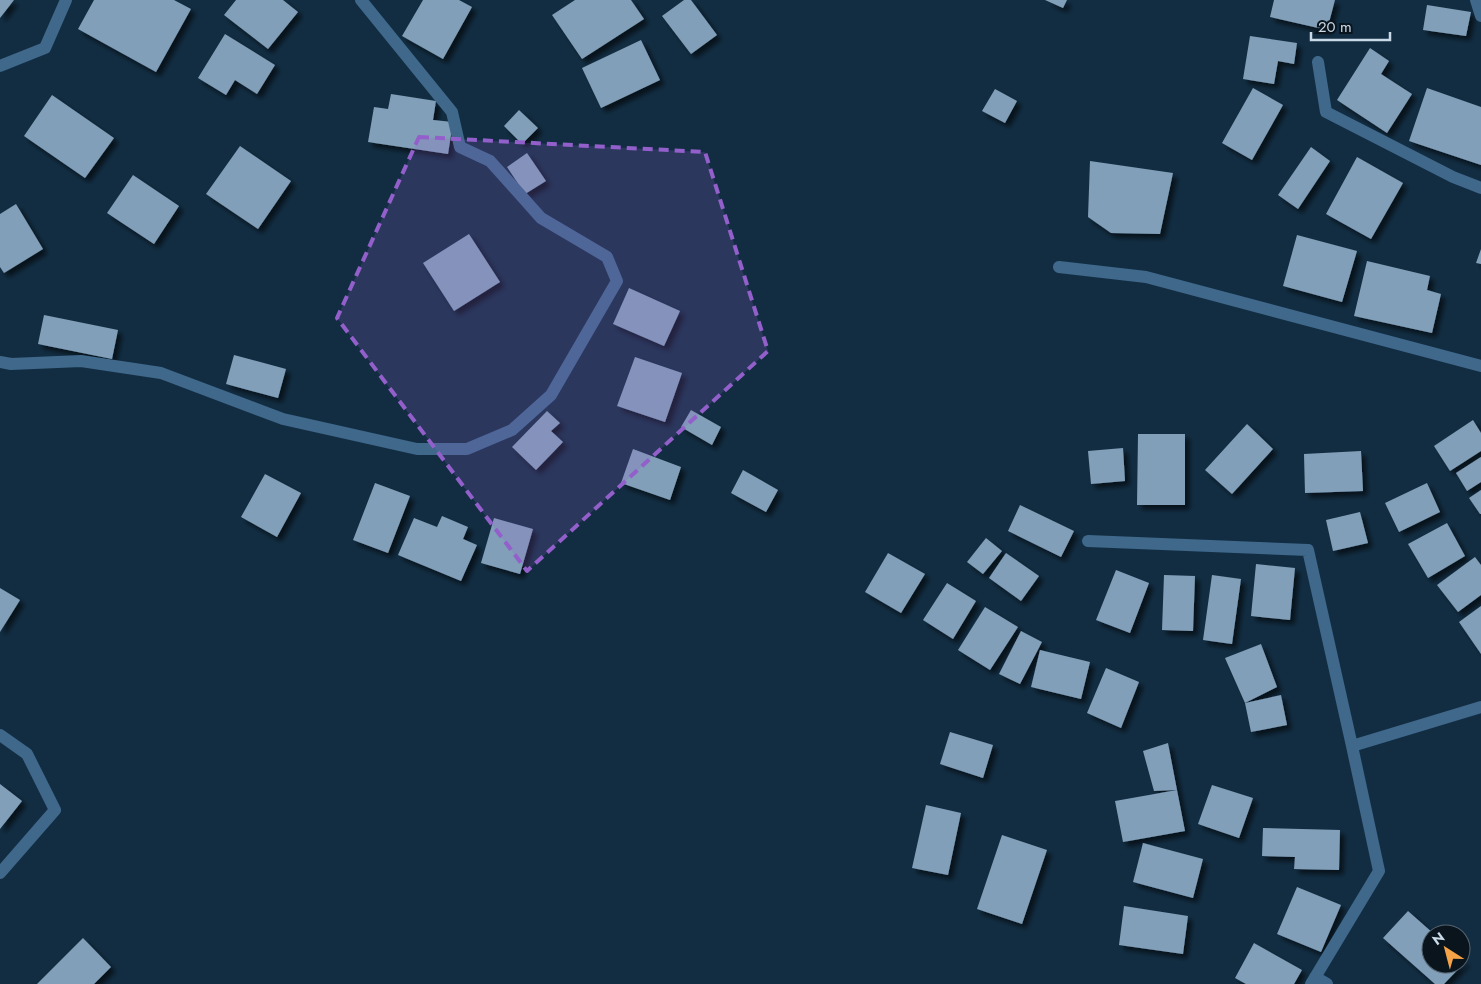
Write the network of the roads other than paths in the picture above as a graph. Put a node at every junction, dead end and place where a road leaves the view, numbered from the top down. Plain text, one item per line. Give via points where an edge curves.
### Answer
1 (66, 0) edge
2 (361, 0) edge
3 (1476, 0) edge
4 (1481, 16) edge
5 (1318, 62) dead end
6 (0, 66) edge
7 (1481, 188) edge
8 (1059, 267) dead end
9 (0, 362) edge
10 (1481, 366) edge
11 (1088, 541) dead end
12 (1481, 706) edge
13 (0, 735) edge
14 (1352, 746) junction
15 (0, 873) edge
16 (1313, 981) edge
17 (1327, 984) edge

1 - 6 street via 45,48
2 - 9 street via 452,112 460,147 490,160 540,218 607,257 617,281 551,395 512,430 467,450 417,449 283,419 161,373 80,361
3 - 4 street
5 - 7 street via 1326,112 1453,178
8 - 10 street via 1146,277
11 - 14 street via 1308,550
12 - 14 street
13 - 15 street via 27,754 55,810
14 - 16 street via 1379,871
16 - 17 street

